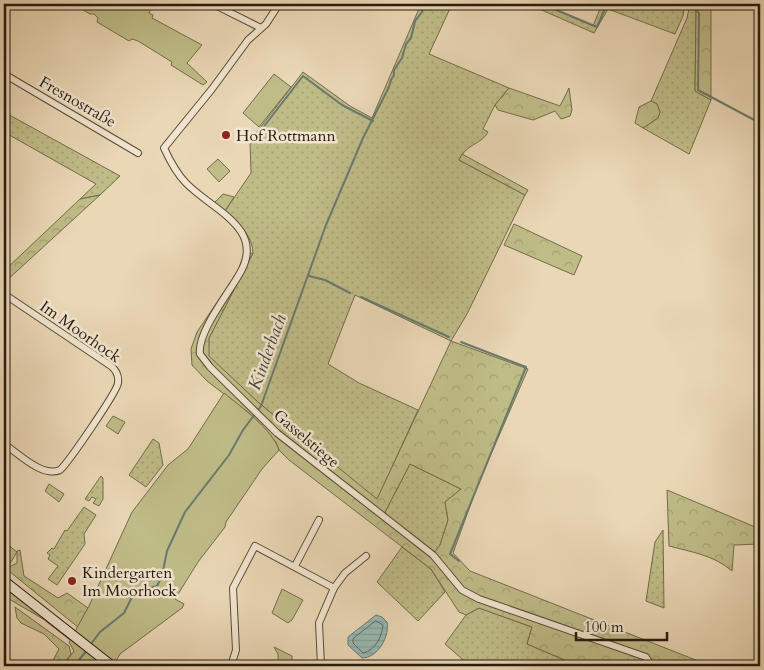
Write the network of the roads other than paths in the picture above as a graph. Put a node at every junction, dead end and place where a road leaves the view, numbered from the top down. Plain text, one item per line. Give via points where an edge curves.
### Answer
1 (213, 4) edge
2 (279, 4) edge
3 (261, 28) junction
4 (4, 74) edge
5 (138, 153) dead end
6 (4, 294) edge
7 (4, 444) edge
8 (318, 520) dead end
9 (366, 556) dead end
10 (295, 566) junction
11 (4, 581) edge
12 (334, 588) junction
13 (112, 666) edge
14 (231, 666) edge
15 (321, 666) edge
16 (651, 666) edge

1 - 3 street
2 - 3 street, Gasselstiege
3 - 16 street, Gasselstiege via 248,40 164,148 178,174 234,223 246,241 248,254 242,271 202,336 200,354 277,433 433,555 462,590 479,599 646,657
4 - 5 street, Fresnostraße
6 - 7 street, Im Moorhock via 111,366 117,372 118,382 115,392 60,470 49,472 41,469
8 - 10 street
9 - 12 street via 345,573
10 - 12 street
10 - 14 street via 259,547 253,548 233,588 236,650
11 - 13 street
12 - 15 street via 319,623

